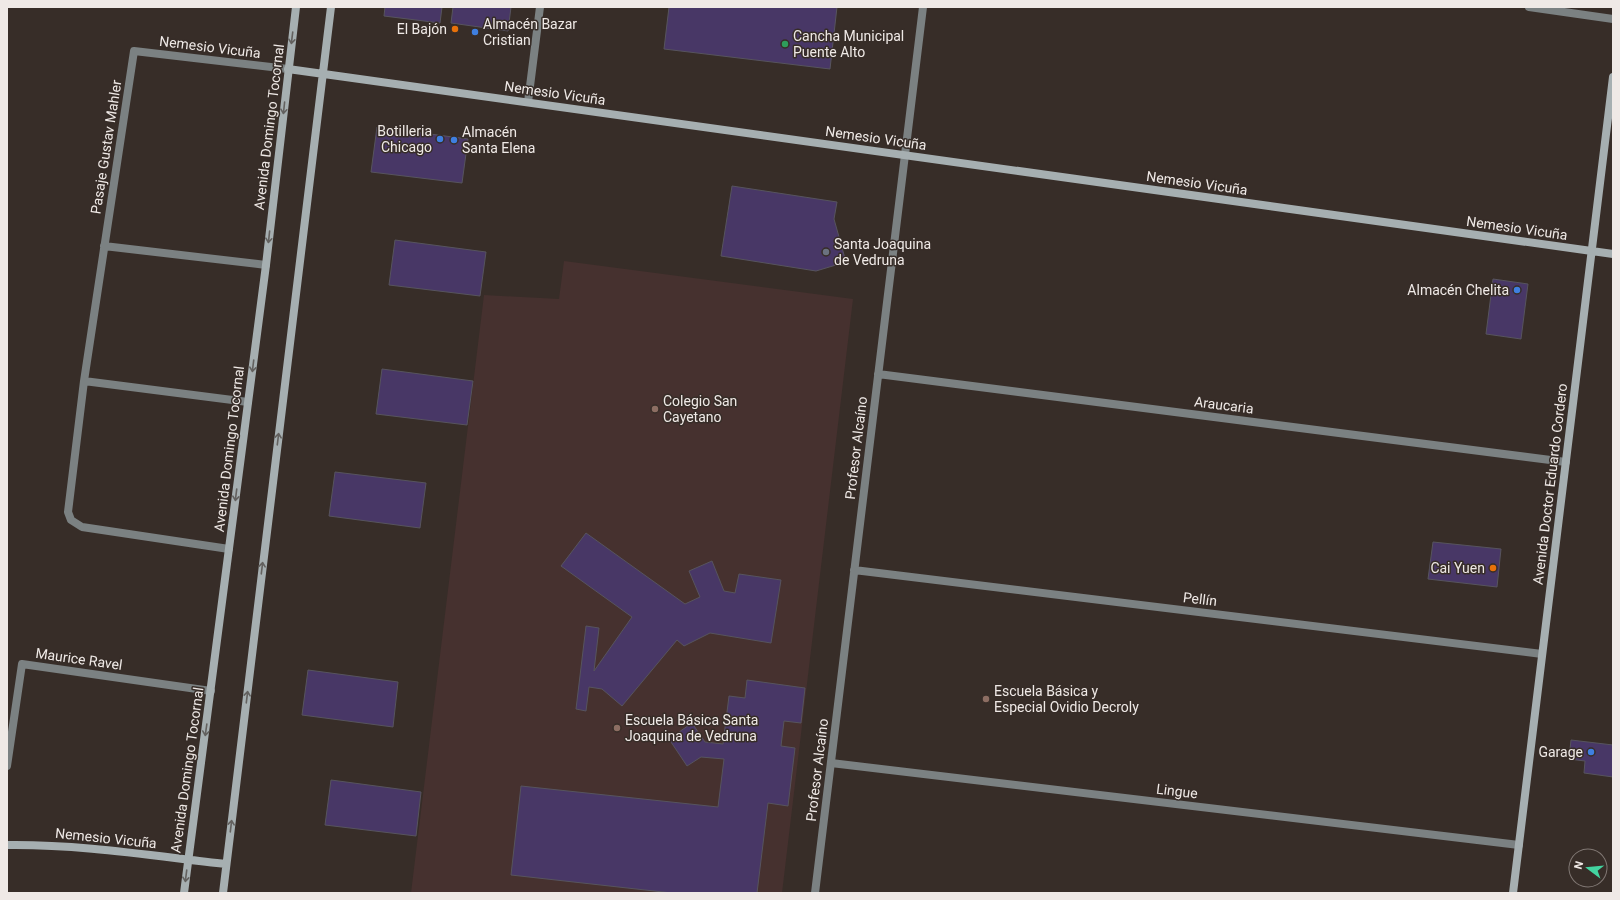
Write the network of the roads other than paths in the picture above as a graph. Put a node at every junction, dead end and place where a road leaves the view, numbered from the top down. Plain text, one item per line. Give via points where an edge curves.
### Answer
1 (296, 7) edge
2 (331, 7) edge
3 (540, 7) edge
4 (922, 7) edge
5 (1529, 7) edge
6 (1613, 19) edge
7 (134, 51) joint
8 (288, 69) junction
9 (323, 74) junction
10 (1613, 77) edge
11 (528, 102) junction
12 (905, 155) junction
13 (104, 246) junction
14 (1592, 251) junction
15 (1613, 254) edge
16 (266, 265) junction
17 (878, 374) junction
18 (84, 381) junction
19 (248, 402) junction
20 (1566, 462) junction
21 (229, 549) junction
22 (854, 570) junction
23 (1542, 654) junction
24 (211, 691) junction
25 (831, 763) junction
26 (7, 766) edge
27 (7, 845) edge
28 (1519, 845) junction
29 (188, 860) junction
30 (226, 864) junction
31 (184, 893) edge
32 (223, 893) edge
33 (815, 893) edge
34 (1513, 893) edge

1 -> 8 main road, Avenida Domingo Tocornal
2 - 9 main road
3 - 11 street
4 - 12 street, Profesor Alcaíno
5 - 6 street
7 - 8 street, Nemesio Vicuña
7 - 13 street, Pasaje Gustav Mahler
8 - 9 main road, Nemesio Vicuña
8 -> 16 main road, Avenida Domingo Tocornal
9 - 11 main road, Nemesio Vicuña
30 -> 9 main road
10 - 14 main road, Avenida Doctor Eduardo Cordero
11 - 12 main road, Nemesio Vicuña
12 - 14 main road, Nemesio Vicuña
12 - 17 street, Profesor Alcaíno
13 - 16 street
13 - 18 street, Pasaje Gustav Mahler
14 - 15 main road, Nemesio Vicuña
14 - 20 main road, Avenida Doctor Eduardo Cordero
16 -> 19 main road, Avenida Domingo Tocornal
17 - 20 street, Araucaria
17 - 22 street, Profesor Alcaíno
18 - 19 street
18 - 21 street, Pasaje Gustav Mahler via 68,512 71,520 82,526
19 -> 21 main road, Avenida Domingo Tocornal
20 - 23 main road, Avenida Doctor Eduardo Cordero
21 - 24 main road, Avenida Domingo Tocornal
22 - 23 street, Pellín
22 - 25 street, Profesor Alcaíno
23 - 28 main road, Avenida Doctor Eduardo Cordero
24 - 26 street, Maurice Ravel via 22,664
24 -> 29 main road, Avenida Domingo Tocornal
25 - 28 street, Lingue
25 - 33 street, Profesor Alcaíno
27 - 29 main road, Nemesio Vicuña via 45,845
28 - 34 main road, Avenida Doctor Eduardo Cordero
29 - 30 main road, Nemesio Vicuña
29 -> 31 main road, Avenida Domingo Tocornal
30 - 32 main road

